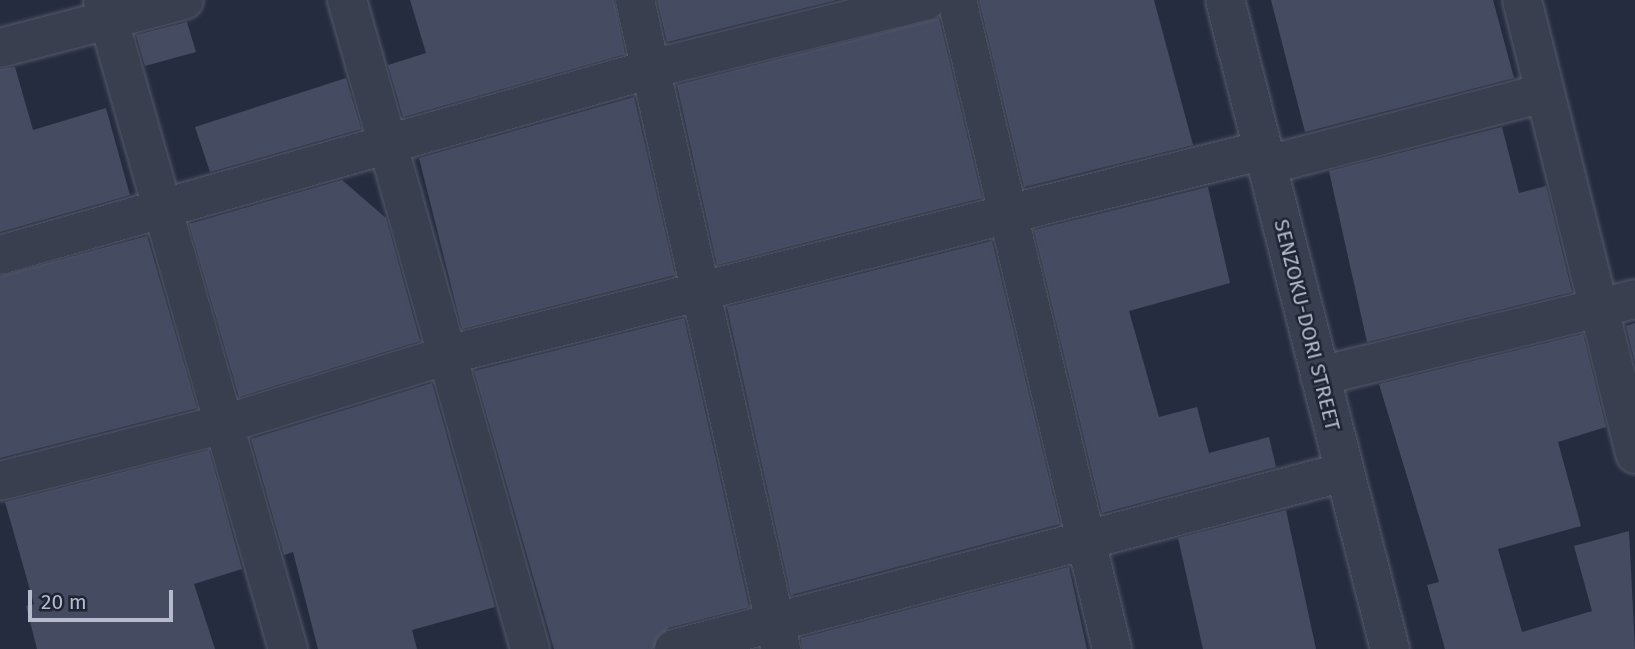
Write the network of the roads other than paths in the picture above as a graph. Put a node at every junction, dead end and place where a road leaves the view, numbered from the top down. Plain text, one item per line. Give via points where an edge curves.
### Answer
1 (184, 0) edge
2 (346, 0) edge
3 (635, 0) edge
4 (927, 0) edge
5 (957, 0) edge
6 (1225, 0) edge
7 (1521, 0) edge
8 (106, 10) edge
9 (0, 48) edge
10 (651, 69) junction
11 (1544, 93) junction
12 (387, 145) junction
13 (1265, 158) junction
14 (163, 209) junction
15 (1009, 215) junction
16 (0, 255) edge
17 (702, 294) junction
18 (1618, 303) edge
19 (451, 354) junction
20 (1320, 376) junction
21 (224, 424) junction
22 (1635, 454) edge
23 (1344, 472) junction
24 (0, 481) edge
25 (1087, 540) junction
26 (778, 636) edge
27 (288, 649) edge
28 (530, 649) edge
29 (674, 649) edge
30 (1112, 649) edge
31 (1390, 649) edge

1 - 8 street
2 - 12 street
3 - 10 street
4 - 10 street
5 - 15 street
6 - 13 street, SENZOKU-DORI STREET
7 - 11 street
8 - 9 street
8 - 14 street
10 - 12 street
10 - 17 street
11 - 13 street
11 - 18 street
12 - 14 street
12 - 19 street
13 - 15 street
13 - 20 street, SENZOKU-DORI STREET
14 - 16 street
14 - 21 street
15 - 17 street
15 - 25 street
17 - 19 street
17 - 26 street
18 - 20 street
18 - 22 street
19 - 21 street
19 - 28 street
20 - 23 street, SENZOKU-DORI STREET
21 - 24 street
21 - 27 street
23 - 25 street
23 - 31 street, SENZOKU-DORI STREET
25 - 26 street
25 - 30 street
26 - 29 street

